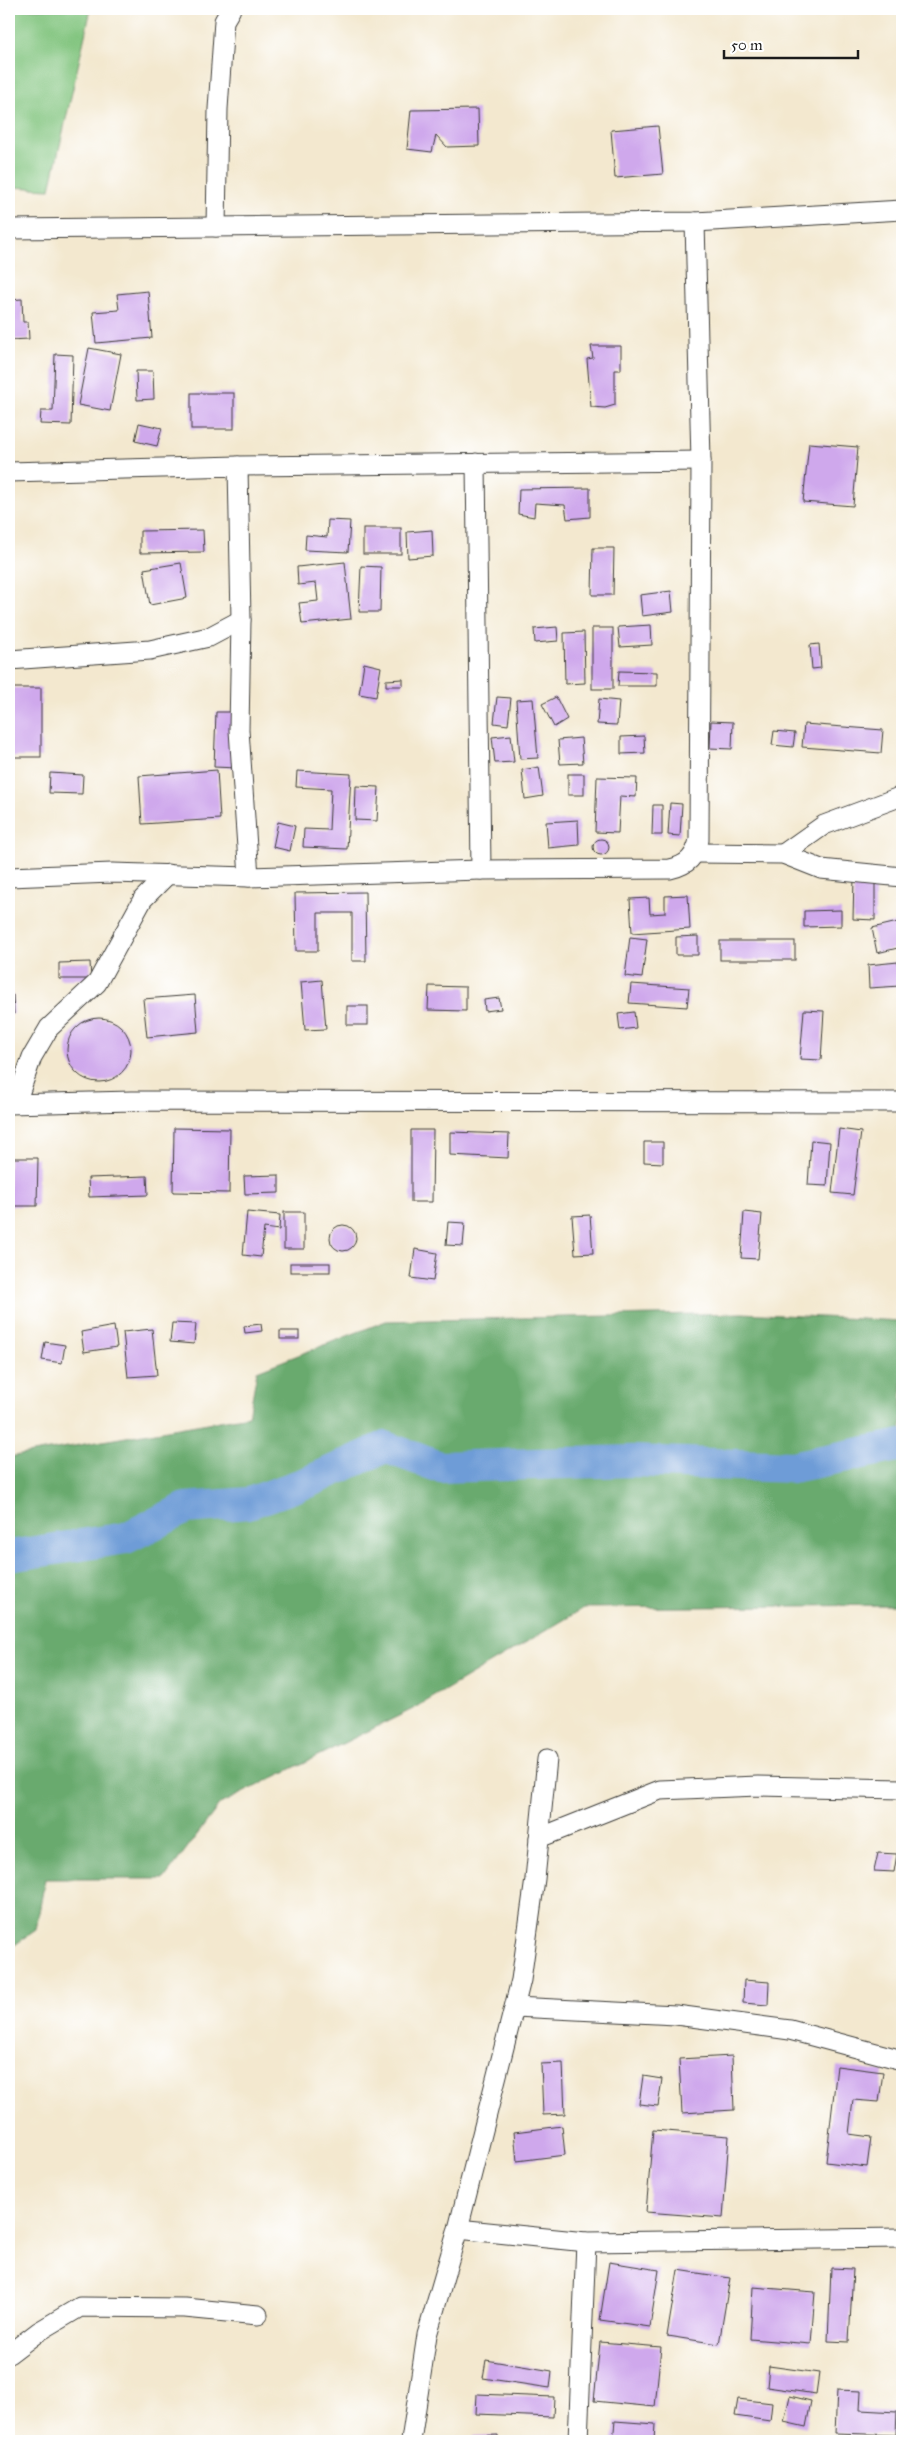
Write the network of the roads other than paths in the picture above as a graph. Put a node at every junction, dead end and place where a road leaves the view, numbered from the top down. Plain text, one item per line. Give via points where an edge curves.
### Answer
1 (231, 9) edge
2 (902, 210) edge
3 (695, 222) junction
4 (216, 227) junction
5 (9, 230) edge
6 (701, 462) junction
7 (476, 463) junction
8 (238, 466) junction
9 (9, 472) edge
10 (241, 620) junction
11 (9, 660) edge
12 (902, 796) edge
13 (696, 853) junction
14 (783, 854) junction
15 (481, 870) junction
16 (168, 874) junction
17 (9, 877) edge
18 (249, 877) junction
19 (902, 877) edge
20 (902, 1102) edge
21 (12, 1104) edge
22 (547, 1759) dead end
23 (902, 1789) edge
24 (539, 1838) junction
25 (515, 2007) junction
26 (902, 2060) edge
27 (458, 2229) junction
28 (902, 2238) edge
29 (586, 2242) junction
30 (258, 2315) dead end
31 (9, 2354) edge
32 (411, 2441) edge
33 (578, 2441) edge

1 - 4 street via 224,21 218,109
2 - 3 street
3 - 4 street
3 - 6 street
4 - 5 street
6 - 7 street
6 - 13 street via 700,840
7 - 8 street
7 - 15 street
8 - 9 street
8 - 10 street
10 - 11 street via 209,637 150,650
10 - 18 street via 239,730
12 - 14 street via 824,825
13 - 14 street
13 - 15 street via 682,866 670,868
14 - 19 street via 821,869
15 - 18 street
16 - 17 street
16 - 18 street
16 - 21 street via 143,899 97,983 49,1028 32,1057
20 - 21 street via 132,1101
22 - 24 street
23 - 24 street via 758,1786 660,1790
24 - 25 street
25 - 26 street via 676,2015 790,2030
25 - 27 street
27 - 29 street
27 - 32 street via 428,2335
28 - 29 street
29 - 33 street
30 - 31 street via 185,2308 80,2307

